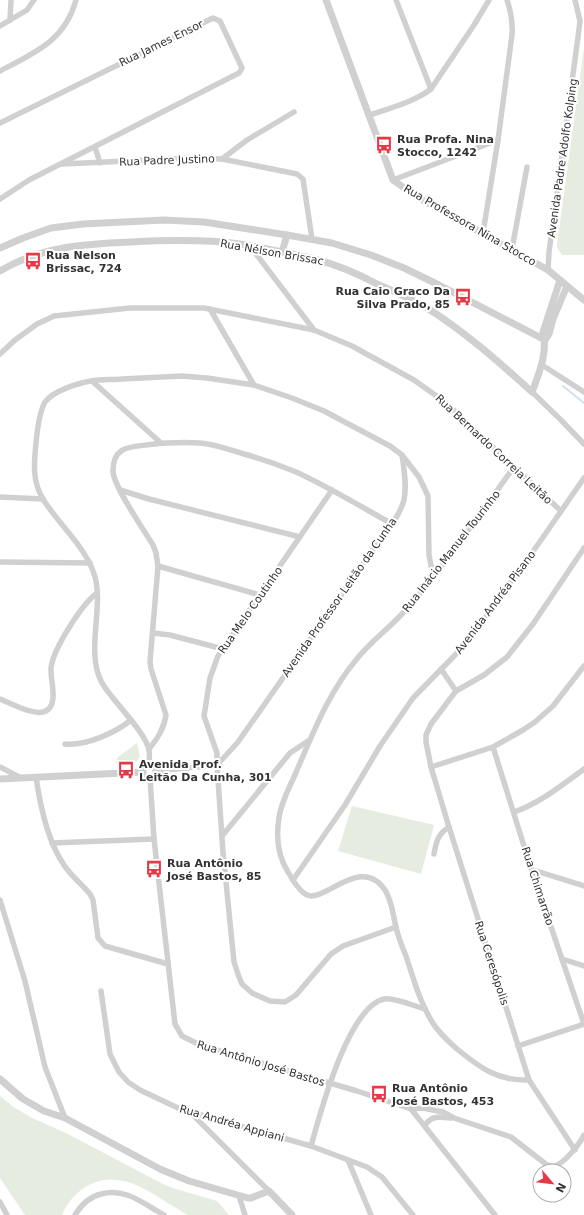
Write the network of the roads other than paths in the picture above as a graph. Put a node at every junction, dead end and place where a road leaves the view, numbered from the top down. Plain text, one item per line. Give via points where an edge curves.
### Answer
1 (11, 0) edge
2 (34, 0) edge
3 (76, 0) edge
4 (326, 0) edge
5 (402, 0) edge
6 (489, 0) edge
7 (507, 0) edge
8 (575, 0) edge
9 (397, 3) edge
10 (10, 20) junction
11 (0, 26) edge
12 (0, 71) edge
13 (431, 89) junction
14 (294, 112) dead end
15 (370, 115) junction
16 (0, 123) edge
17 (498, 140) junction
18 (95, 147) junction
19 (222, 159) junction
20 (100, 163) junction
21 (61, 164) junction
22 (527, 167) dead end
23 (394, 180) junction
24 (0, 199) edge
25 (483, 233) junction
26 (287, 235) junction
27 (312, 239) junction
28 (250, 246) junction
29 (0, 248) edge
30 (512, 249) junction
31 (282, 252) junction
32 (548, 270) junction
33 (0, 271) edge
34 (560, 280) junction
35 (567, 286) junction
36 (584, 300) edge
37 (210, 309) junction
38 (314, 330) junction
39 (545, 340) junction
40 (0, 354) edge
41 (542, 365) junction
42 (92, 381) junction
43 (254, 385) junction
44 (532, 392) junction
45 (584, 392) edge
46 (162, 443) junction
47 (584, 444) edge
48 (402, 455) junction
49 (514, 467) junction
50 (584, 478) edge
51 (120, 490) junction
52 (332, 490) junction
53 (0, 497) edge
54 (43, 499) junction
55 (561, 511) junction
56 (392, 524) junction
57 (300, 537) junction
58 (584, 548) edge
59 (0, 562) edge
60 (90, 563) junction
61 (158, 566) junction
62 (433, 576) junction
63 (97, 593) junction
64 (260, 595) junction
65 (153, 633) junction
66 (223, 649) junction
67 (584, 666) edge
68 (442, 669) junction
69 (456, 691) junction
70 (0, 699) edge
71 (131, 720) junction
72 (309, 741) junction
73 (65, 744) dead end
74 (493, 747) junction
75 (149, 749) junction
76 (149, 765) junction
77 (217, 765) junction
78 (0, 767) edge
79 (431, 767) junction
80 (584, 769) edge
81 (156, 771) junction
82 (143, 772) junction
83 (36, 777) junction
84 (22, 778) junction
85 (150, 778) junction
86 (0, 779) edge
87 (514, 812) junction
88 (449, 826) junction
89 (222, 836) junction
90 (154, 839) junction
91 (52, 843) junction
92 (434, 854) dead end
93 (532, 870) junction
94 (293, 880) junction
95 (584, 886) edge
96 (0, 900) edge
97 (396, 927) junction
98 (562, 959) junction
99 (168, 964) junction
100 (584, 966) edge
101 (101, 991) dead end
102 (425, 1009) junction
103 (584, 1024) edge
104 (518, 1046) junction
105 (0, 1079) edge
106 (529, 1080) junction
107 (331, 1084) junction
108 (411, 1109) junction
109 (190, 1112) junction
110 (65, 1118) junction
111 (454, 1118) junction
112 (425, 1125) junction
113 (584, 1135) edge
114 (311, 1146) junction
115 (574, 1150) junction
116 (348, 1160) junction
117 (269, 1191) junction
118 (239, 1196) junction
119 (0, 1202) edge
120 (7, 1215) edge
121 (75, 1215) edge
122 (164, 1215) edge
123 (245, 1215) edge
124 (292, 1215) edge
125 (371, 1215) edge
126 (413, 1215) edge
127 (495, 1215) edge

1 - 10 street
2 - 10 street via 27,10
3 - 12 street via 66,23 49,44
4 - 15 street, Rua Professora Nina Stocco
5 - 9 street
6 - 13 street
7 - 17 street via 513,23
8 - 32 street, Avenida Padre Adolfo Kolping via 580,21
9 - 13 street
10 - 11 street
13 - 15 street via 416,98
14 - 19 street via 247,140
15 - 23 street, Rua Professora Nina Stocco
16 - 18 street, Rua James Ensor via 211,19 220,21 242,70
17 - 23 street
17 - 25 street
18 - 20 street
18 - 21 street, Rua James Ensor
19 - 20 street, Rua Padre Justino via 190,158
19 - 27 street, Rua Padre Justino via 302,177
20 - 21 street, Rua Padre Justino
21 - 24 street, Rua Padre Justino via 29,180
22 - 30 street
23 - 25 street, Rua Professora Nina Stocco via 417,197
25 - 30 street, Rua Professora Nina Stocco
26 - 27 street
26 - 29 street via 204,222 164,220 51,228
26 - 31 street
27 - 39 street via 372,255 404,268
28 - 31 street, Rua Nélson Brissac
28 - 33 street, Rua Nélson Brissac via 200,240 78,245 32,256
28 - 38 street
30 - 32 street, Rua Professora Nina Stocco
31 - 44 street, Rua Nélson Brissac via 330,263 423,306 492,355
32 - 34 street, Rua Professora Nina Stocco
34 - 35 street, Rua Professora Nina Stocco
34 - 39 street via 544,332
35 - 36 street, Rua Professora Nina Stocco
35 - 39 street
37 - 38 street, Rua Bernardo Correia Leitão
37 - 40 street, Rua Bernardo Correia Leitão via 130,308 54,316 37,324
37 - 43 street
38 - 49 street, Rua Bernardo Correia Leitão via 352,346 424,387 445,402
39 - 41 street
41 - 44 street
41 - 45 street
42 - 43 street via 194,376
42 - 46 street
42 - 54 street via 74,385 52,396 43,407 34,468 38,490
43 - 48 street via 324,411
44 - 47 street, Rua Nélson Brissac
46 - 51 street via 131,446 120,450 113,472
46 - 52 street via 202,444 232,450 296,472
48 - 56 street, Avenida Professor Leitão da Cunha via 404,498
48 - 62 street via 419,477 428,496 429,555
49 - 55 street, Rua Bernardo Correia Leitão
49 - 62 street, Rua Inácio Manuel Tourinho
50 - 55 street, Avenida Andréa Pisano
51 - 57 street
51 - 61 street via 153,545
52 - 56 street
52 - 57 street, Rua Melo Coutinho
53 - 54 street
54 - 60 street
55 - 68 street, Avenida Andréa Pisano via 474,633
56 - 77 street, Avenida Professor Leitão da Cunha via 238,742
57 - 64 street, Rua Melo Coutinho
58 - 69 street via 533,624 507,657 484,675
59 - 60 street
60 - 63 street via 96,578
61 - 64 street
61 - 65 street
62 - 72 street, Rua Inácio Manuel Tourinho via 402,614 356,660 324,708
63 - 70 street via 88,601 56,651 51,669 53,702 49,709 33,713
63 - 71 street via 97,672 105,689
64 - 66 street, Rua Melo Coutinho
65 - 66 street
65 - 75 street via 151,669 166,715 162,731
66 - 77 street, Rua Melo Coutinho via 210,678 204,716 216,746
67 - 74 street via 553,706 535,722
68 - 69 street
68 - 94 street, Avenida Andréa Pisano via 413,698 380,746 345,805
69 - 79 street, Rua Ceresópolis via 427,730 426,742
71 - 73 street via 121,728 99,738
71 - 75 street
72 - 89 street via 290,753
72 - 94 street, Rua Inácio Manuel Tourinho via 281,808 278,825 280,856
74 - 79 street
74 - 87 street, Rua Chimarrão
75 - 76 street
76 - 81 street
76 - 82 street
77 - 81 street
77 - 89 street, Rua Melo Coutinho
78 - 84 street
79 - 88 street, Rua Ceresópolis
80 - 87 street via 554,791
81 - 85 street
82 - 83 street
82 - 85 street
83 - 84 street
83 - 91 street
84 - 86 street
85 - 90 street, Rua Antônio José Bastos
87 - 93 street, Rua Chimarrão
88 - 92 street via 437,838
88 - 104 street, Rua Ceresópolis
89 - 97 street, Rua Melo Coutinho via 234,962 242,984 252,993 270,1001 289,1001 337,949
90 - 91 street
90 - 99 street, Rua Antônio José Bastos
91 - 99 street via 63,864 93,900 98,938 101,942 105,946
93 - 95 street
93 - 98 street, Rua Chimarrão
94 - 97 street, Rua Inácio Manuel Tourinho via 310,896 350,879 364,878 375,881 387,894
96 - 110 street via 25,980 45,1067
97 - 102 street, Rua Inácio Manuel Tourinho
98 - 100 street
98 - 103 street, Rua Chimarrão
99 - 107 street, Rua Antônio José Bastos via 175,1024 187,1039
101 - 109 street, Rua Andréa Appiani via 108,1044 119,1072 140,1090
102 - 106 street, Rua Inácio Manuel Tourinho via 440,1034 482,1069 509,1079
102 - 107 street via 390,999 379,1001 369,1007 346,1042
103 - 104 street
104 - 106 street, Rua Ceresópolis
105 - 110 street via 23,1099 44,1111
106 - 115 street, Rua Ceresópolis
107 - 108 street, Rua Antônio José Bastos
107 - 114 street
108 - 111 street, Rua Antônio José Bastos via 423,1108 443,1112
108 - 112 street
109 - 114 street, Rua Andréa Appiani
109 - 117 street
110 - 118 street via 160,1169
111 - 112 street, Rua Antônio José Bastos via 431,1118
111 - 115 street, Rua Antônio José Bastos via 511,1138 552,1166 556,1166
112 - 127 street
113 - 115 street
114 - 116 street, Rua Andréa Appiani
116 - 125 street
116 - 126 street, Rua Andréa Appiani via 367,1167 382,1177
117 - 118 street via 251,1198
117 - 124 street
118 - 123 street
119 - 120 street
121 - 122 street via 92,1197 116,1192 133,1197

